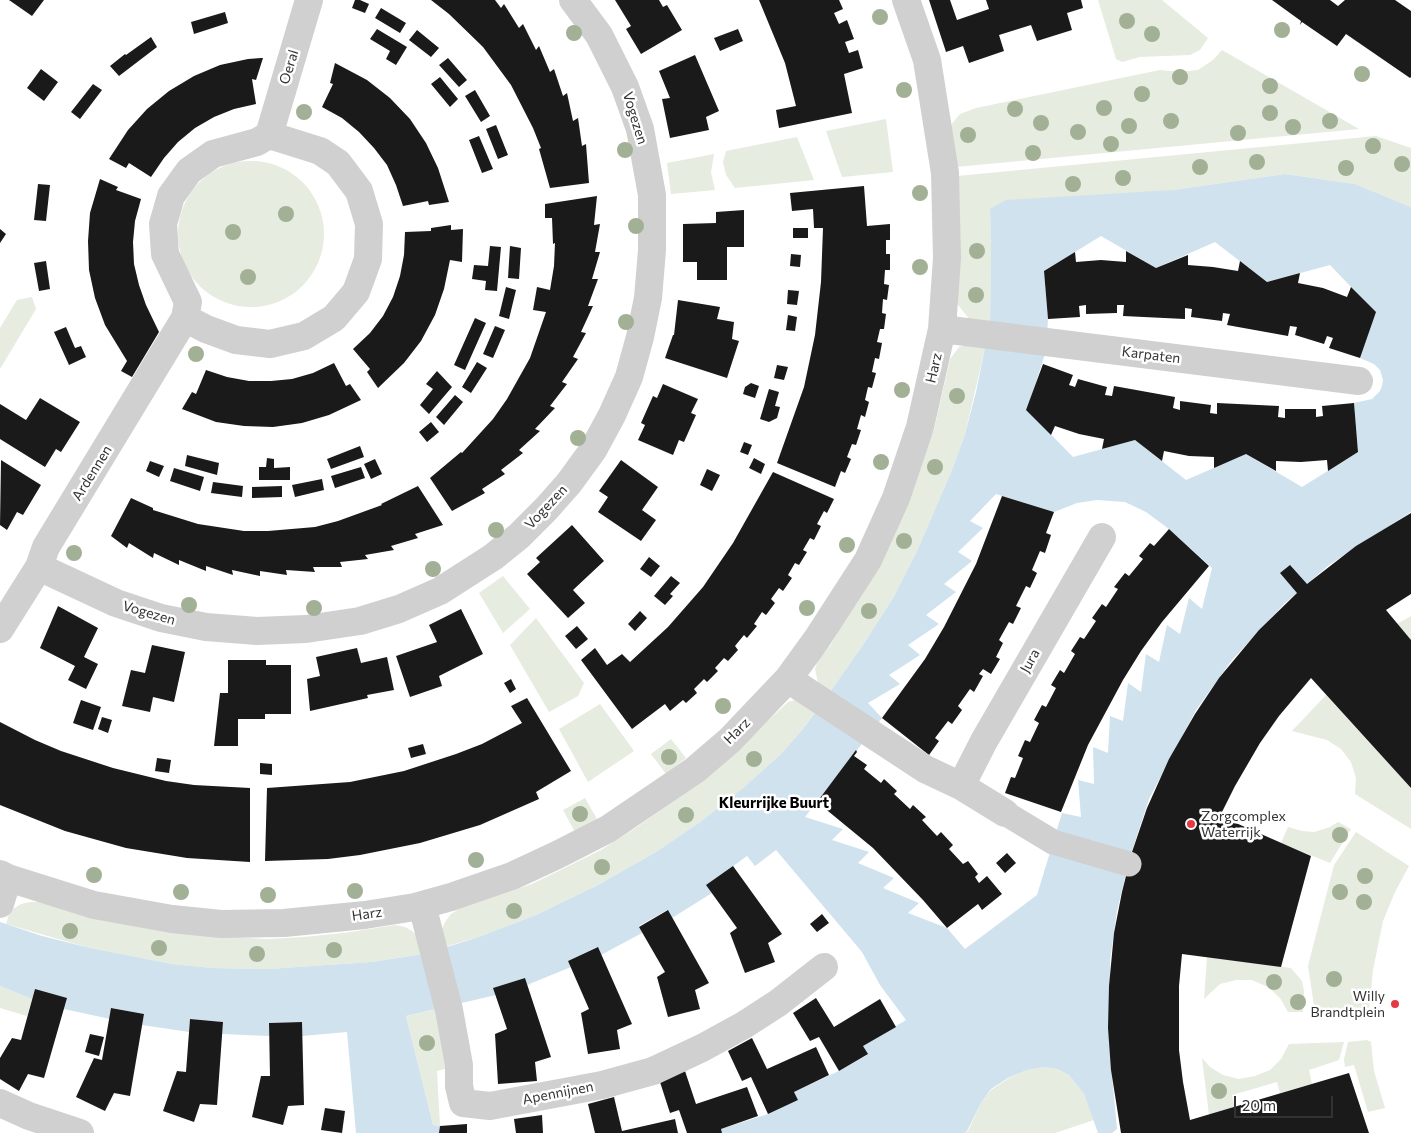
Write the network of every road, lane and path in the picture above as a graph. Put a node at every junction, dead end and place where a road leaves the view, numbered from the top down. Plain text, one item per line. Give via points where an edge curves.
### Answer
1 (309, 0) edge
2 (572, 0) edge
3 (906, 0) edge
4 (269, 135) junction
5 (185, 318) junction
6 (942, 329) junction
7 (1359, 382) dead end
8 (1102, 537) dead end
9 (39, 567) junction
10 (0, 629) edge
11 (788, 678) junction
12 (961, 786) junction
13 (1005, 813) joint
14 (1129, 864) dead end
15 (4, 876) edge
16 (0, 904) edge
17 (422, 905) junction
18 (824, 967) dead end
19 (0, 1103) edge
20 (80, 1133) edge

1 - 4 street, Oeral
2 - 9 street, Vogezen via 599,35 625,87 640,129 652,195 652,250 648,298 629,377 593,450 546,509 496,554 440,591 360,621 306,630 206,627 161,618 116,603
3 - 6 street, Harz via 927,60 946,173 947,258
4 - 5 street via 258,142 212,154 188,171 171,196 164,224 166,254 188,302
4 - 5 street via 320,151 338,163 359,191 369,233 368,259 356,292 334,318 304,336 270,344 236,340
5 - 9 street, Ardennen via 46,548
6 - 7 street, Karpaten
6 - 11 street, Harz via 920,426 896,498 868,560 827,625
8 - 12 street, Jura
9 - 10 street, Ardennen
11 - 12 street via 925,769
11 - 17 street, Harz via 730,740 695,770 608,829 512,876
12 - 13 street
13 - 14 street via 1053,842
15 - 16 street
15 - 17 street, Harz via 94,905 172,920 221,924 284,923 365,915
17 - 18 street, Apennijnen via 449,1010 462,1102 490,1106 602,1085 653,1071 744,1026
19 - 20 street

